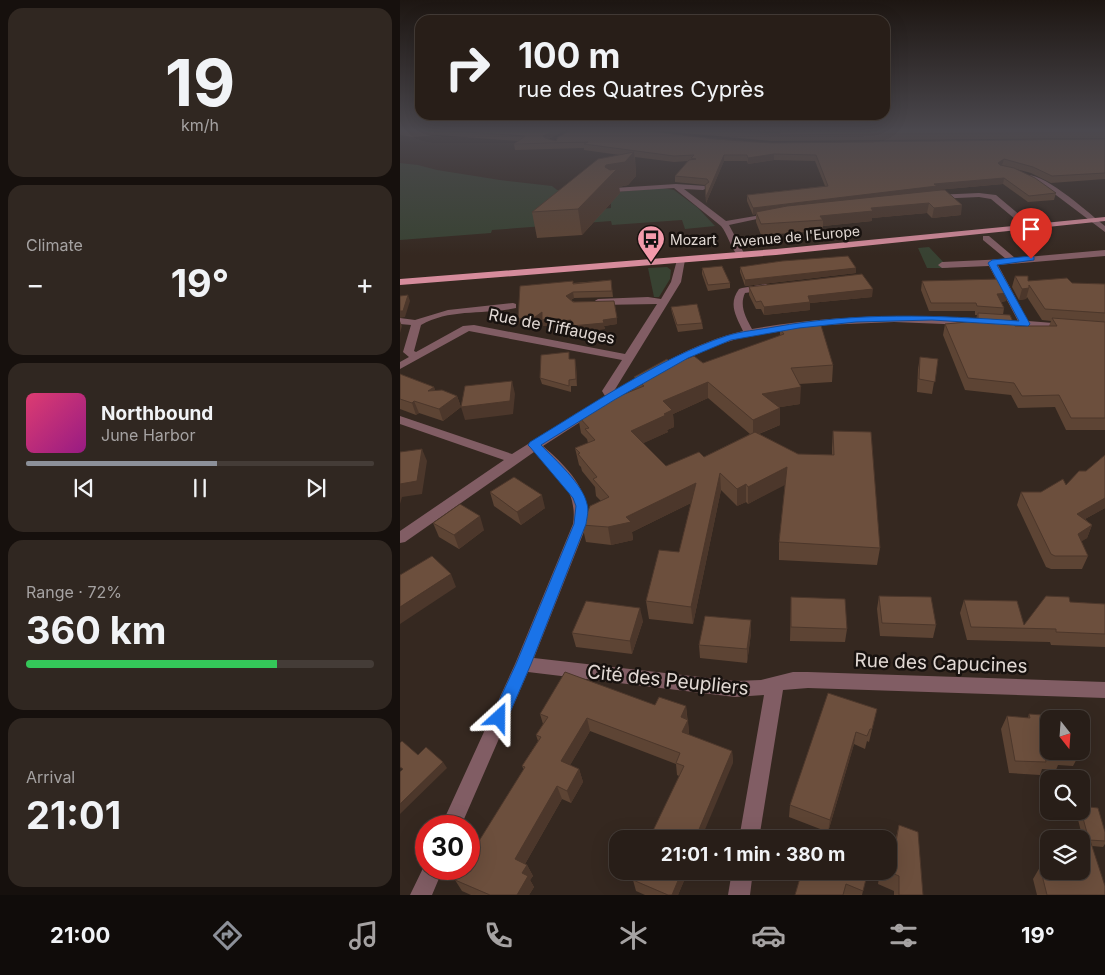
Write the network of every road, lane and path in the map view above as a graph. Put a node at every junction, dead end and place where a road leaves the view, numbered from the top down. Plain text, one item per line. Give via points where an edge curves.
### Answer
1 (1026, 175) edge
2 (676, 186) junction
3 (703, 188) edge
4 (614, 190) dead end
5 (930, 197) edge
6 (779, 214) edge
7 (1105, 220) edge
8 (1094, 221) junction
9 (724, 224) junction
10 (1030, 227) junction
11 (1105, 230) edge
12 (986, 238) dead end
13 (1105, 253) edge
14 (741, 255) junction
15 (681, 260) junction
16 (1012, 260) junction
17 (992, 263) junction
18 (942, 264) dead end
19 (400, 282) edge
20 (774, 287) edge
21 (592, 302) edge
22 (663, 302) junction
23 (513, 306) dead end
24 (400, 321) edge
25 (416, 323) junction
26 (1025, 324) junction
27 (1079, 328) edge
28 (749, 333) junction
29 (417, 357) junction
30 (627, 358) junction
31 (400, 366) edge
32 (621, 368) junction
33 (653, 373) junction
34 (611, 397) junction
35 (400, 420) edge
36 (534, 445) junction
37 (513, 458) junction
38 (400, 538) edge
39 (523, 664) junction
40 (775, 684) junction
41 (1105, 690) edge
42 (456, 815) edge
43 (751, 830) edge
44 (427, 880) edge
45 (742, 880) edge
46 (421, 895) edge
47 (739, 895) edge

1 - 8 street via 1055,190
2 - 3 street
2 - 4 street
2 - 9 street
5 - 10 street via 993,197
6 - 9 street
7 - 8 main road, Avenue de l'Europe
8 - 10 main road, Avenue de l'Europe
8 - 11 street
9 - 14 street
10 - 14 main road, Avenue de l'Europe
12 - 16 street
13 - 16 street
14 - 15 main road, Avenue de l'Europe
15 - 19 main road, Avenue de l'Europe
15 - 22 street, Rue de Tiffauges via 676,282
16 - 17 street
17 - 18 street
17 - 26 street
20 - 28 street via 739,293 737,305
21 - 22 street, Rue de Tiffauges
22 - 30 street, Rue de Tiffauges
23 - 25 street, Rue de Tiffauges via 423,317
24 - 25 street, Rue de Tiffauges
25 - 29 street via 408,352
26 - 27 street
26 - 28 street via 895,317 814,323
28 - 33 street via 707,345
29 - 30 street, Rue de Tiffauges via 467,328 474,328
29 - 31 street, Rue de Tiffauges
30 - 32 street, Rue de Tiffauges
32 - 33 street, Rue de Tiffauges via 640,374
32 - 34 street, Rue de Tiffauges via 608,391
33 - 34 street
34 - 36 street
35 - 37 street
36 - 37 street
36 - 39 street via 574,488 582,506 580,524
37 - 38 street
39 - 40 street, Cité des Peupliers via 735,689
39 - 42 street
40 - 41 street, Rue des Capucines via 808,680
40 - 43 street
44 - 46 street
45 - 47 street

